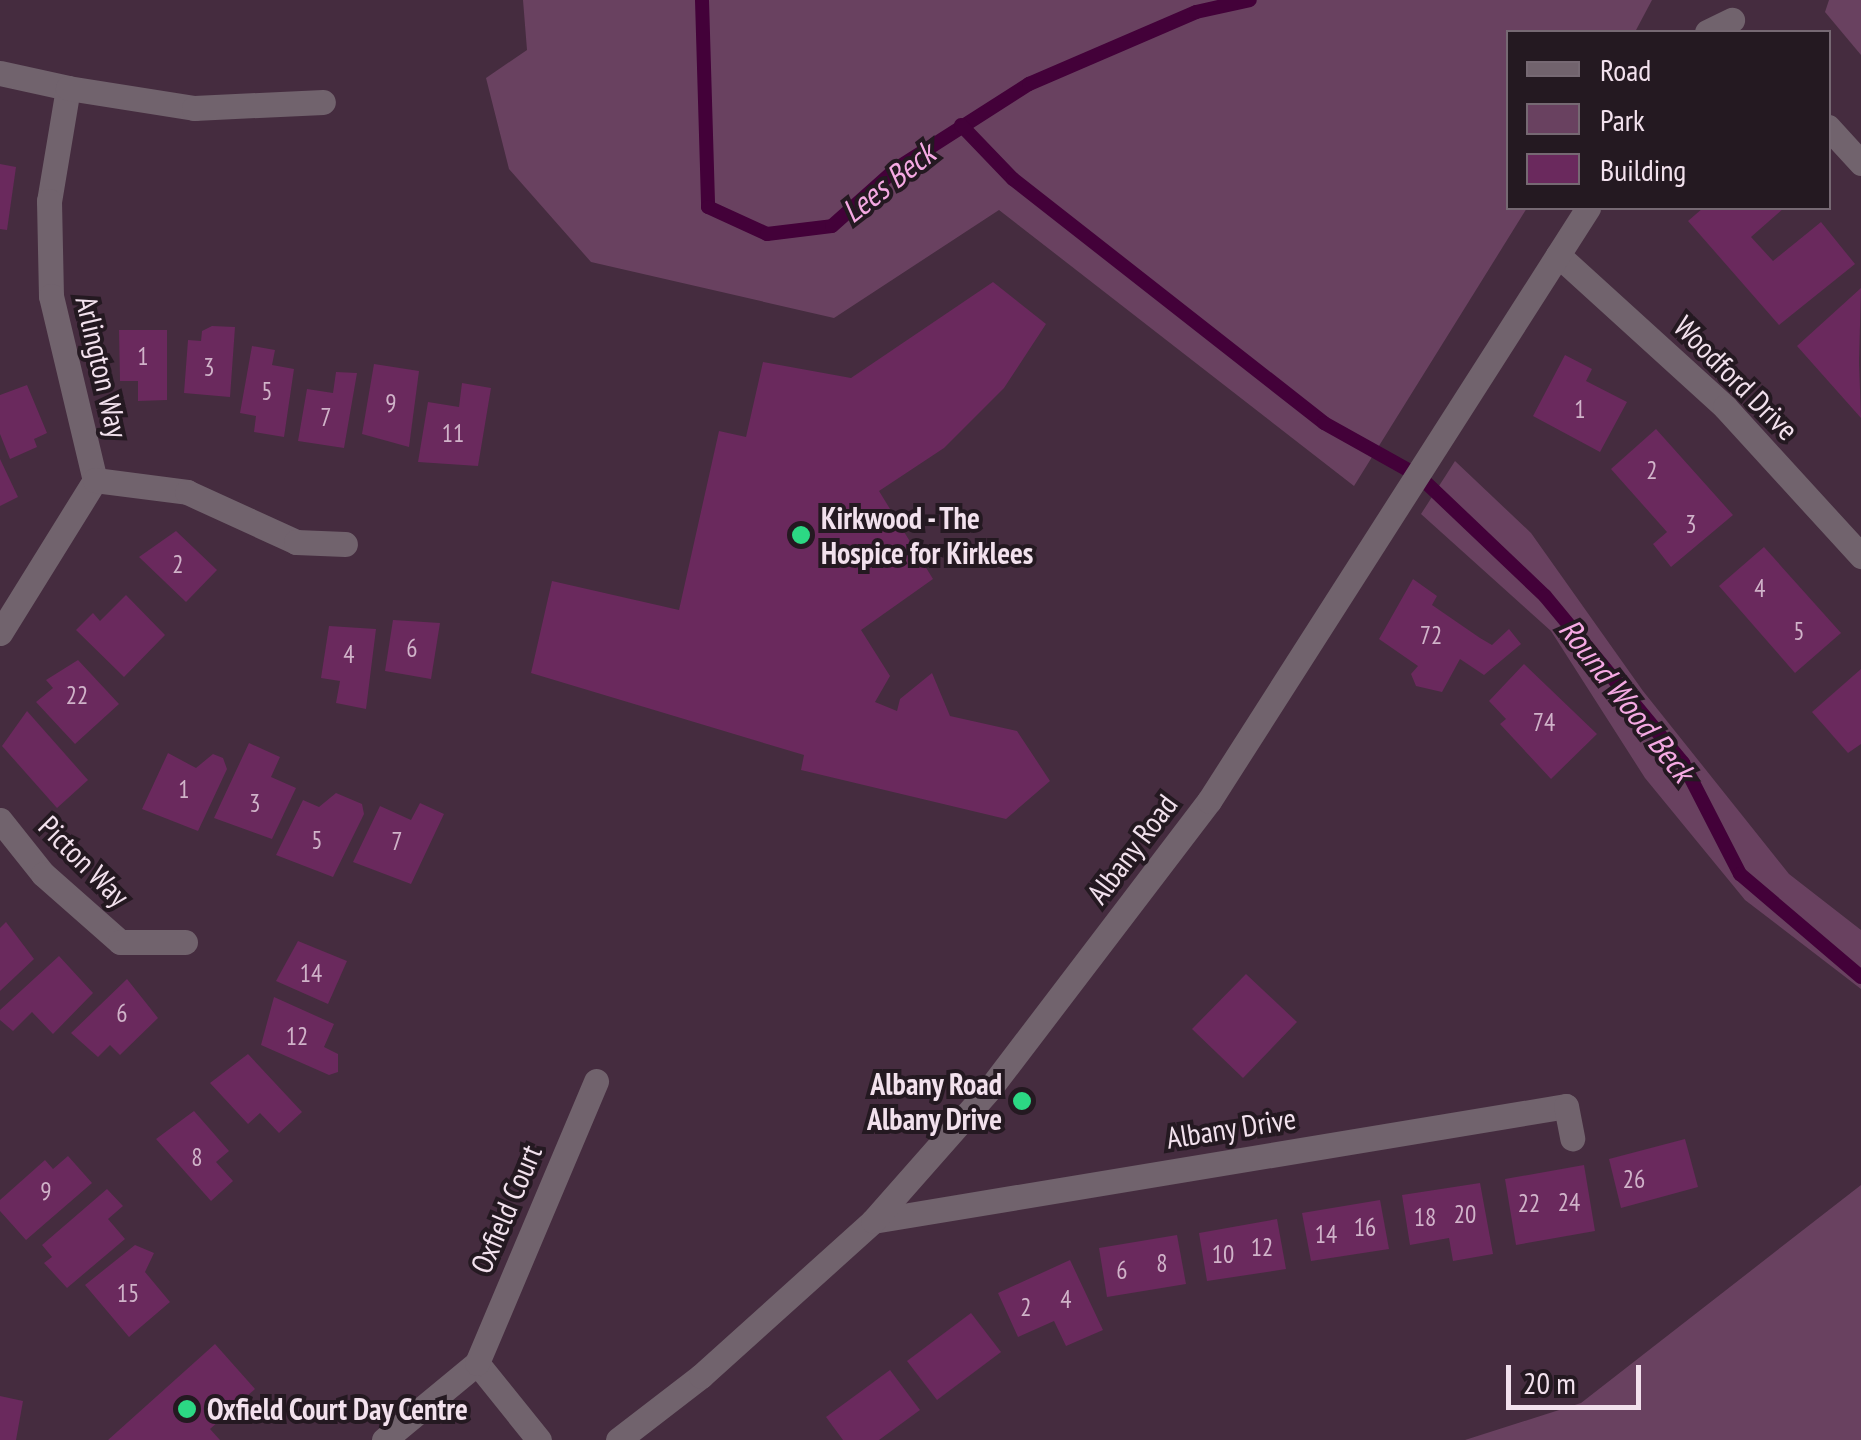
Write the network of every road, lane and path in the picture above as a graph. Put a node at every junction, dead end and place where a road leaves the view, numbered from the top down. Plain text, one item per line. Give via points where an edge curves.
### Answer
1 (1737, 17) edge
2 (1711, 30) edge
3 (0, 73) edge
4 (68, 88) junction
5 (324, 102) dead end
6 (1831, 130) edge
7 (1861, 163) edge
8 (1587, 210) edge
9 (1558, 255) junction
10 (95, 480) junction
11 (344, 544) dead end
12 (1861, 556) edge
13 (0, 633) edge
14 (0, 820) edge
15 (185, 942) dead end
16 (596, 1081) dead end
17 (1572, 1138) dead end
18 (873, 1221) junction
19 (476, 1363) junction
20 (384, 1440) edge
21 (539, 1440) edge
22 (618, 1440) edge

1 - 2 street
3 - 4 street
4 - 5 street via 194,108
4 - 10 street, Arlington Way via 49,201 51,296
6 - 7 street
8 - 9 street, Albany Road
9 - 12 street, Woodford Drive via 1725,407
9 - 18 street, Albany Road via 1209,801 991,1087
10 - 11 street via 187,492 296,542
10 - 13 street, Arlington Way
14 - 15 street, Picton Way via 44,874 120,942
16 - 19 street, Oxfield Court
17 - 18 street, Albany Drive via 1566,1106
18 - 22 street, Albany Road via 701,1376
19 - 20 street, Oxfield Court
19 - 21 street

